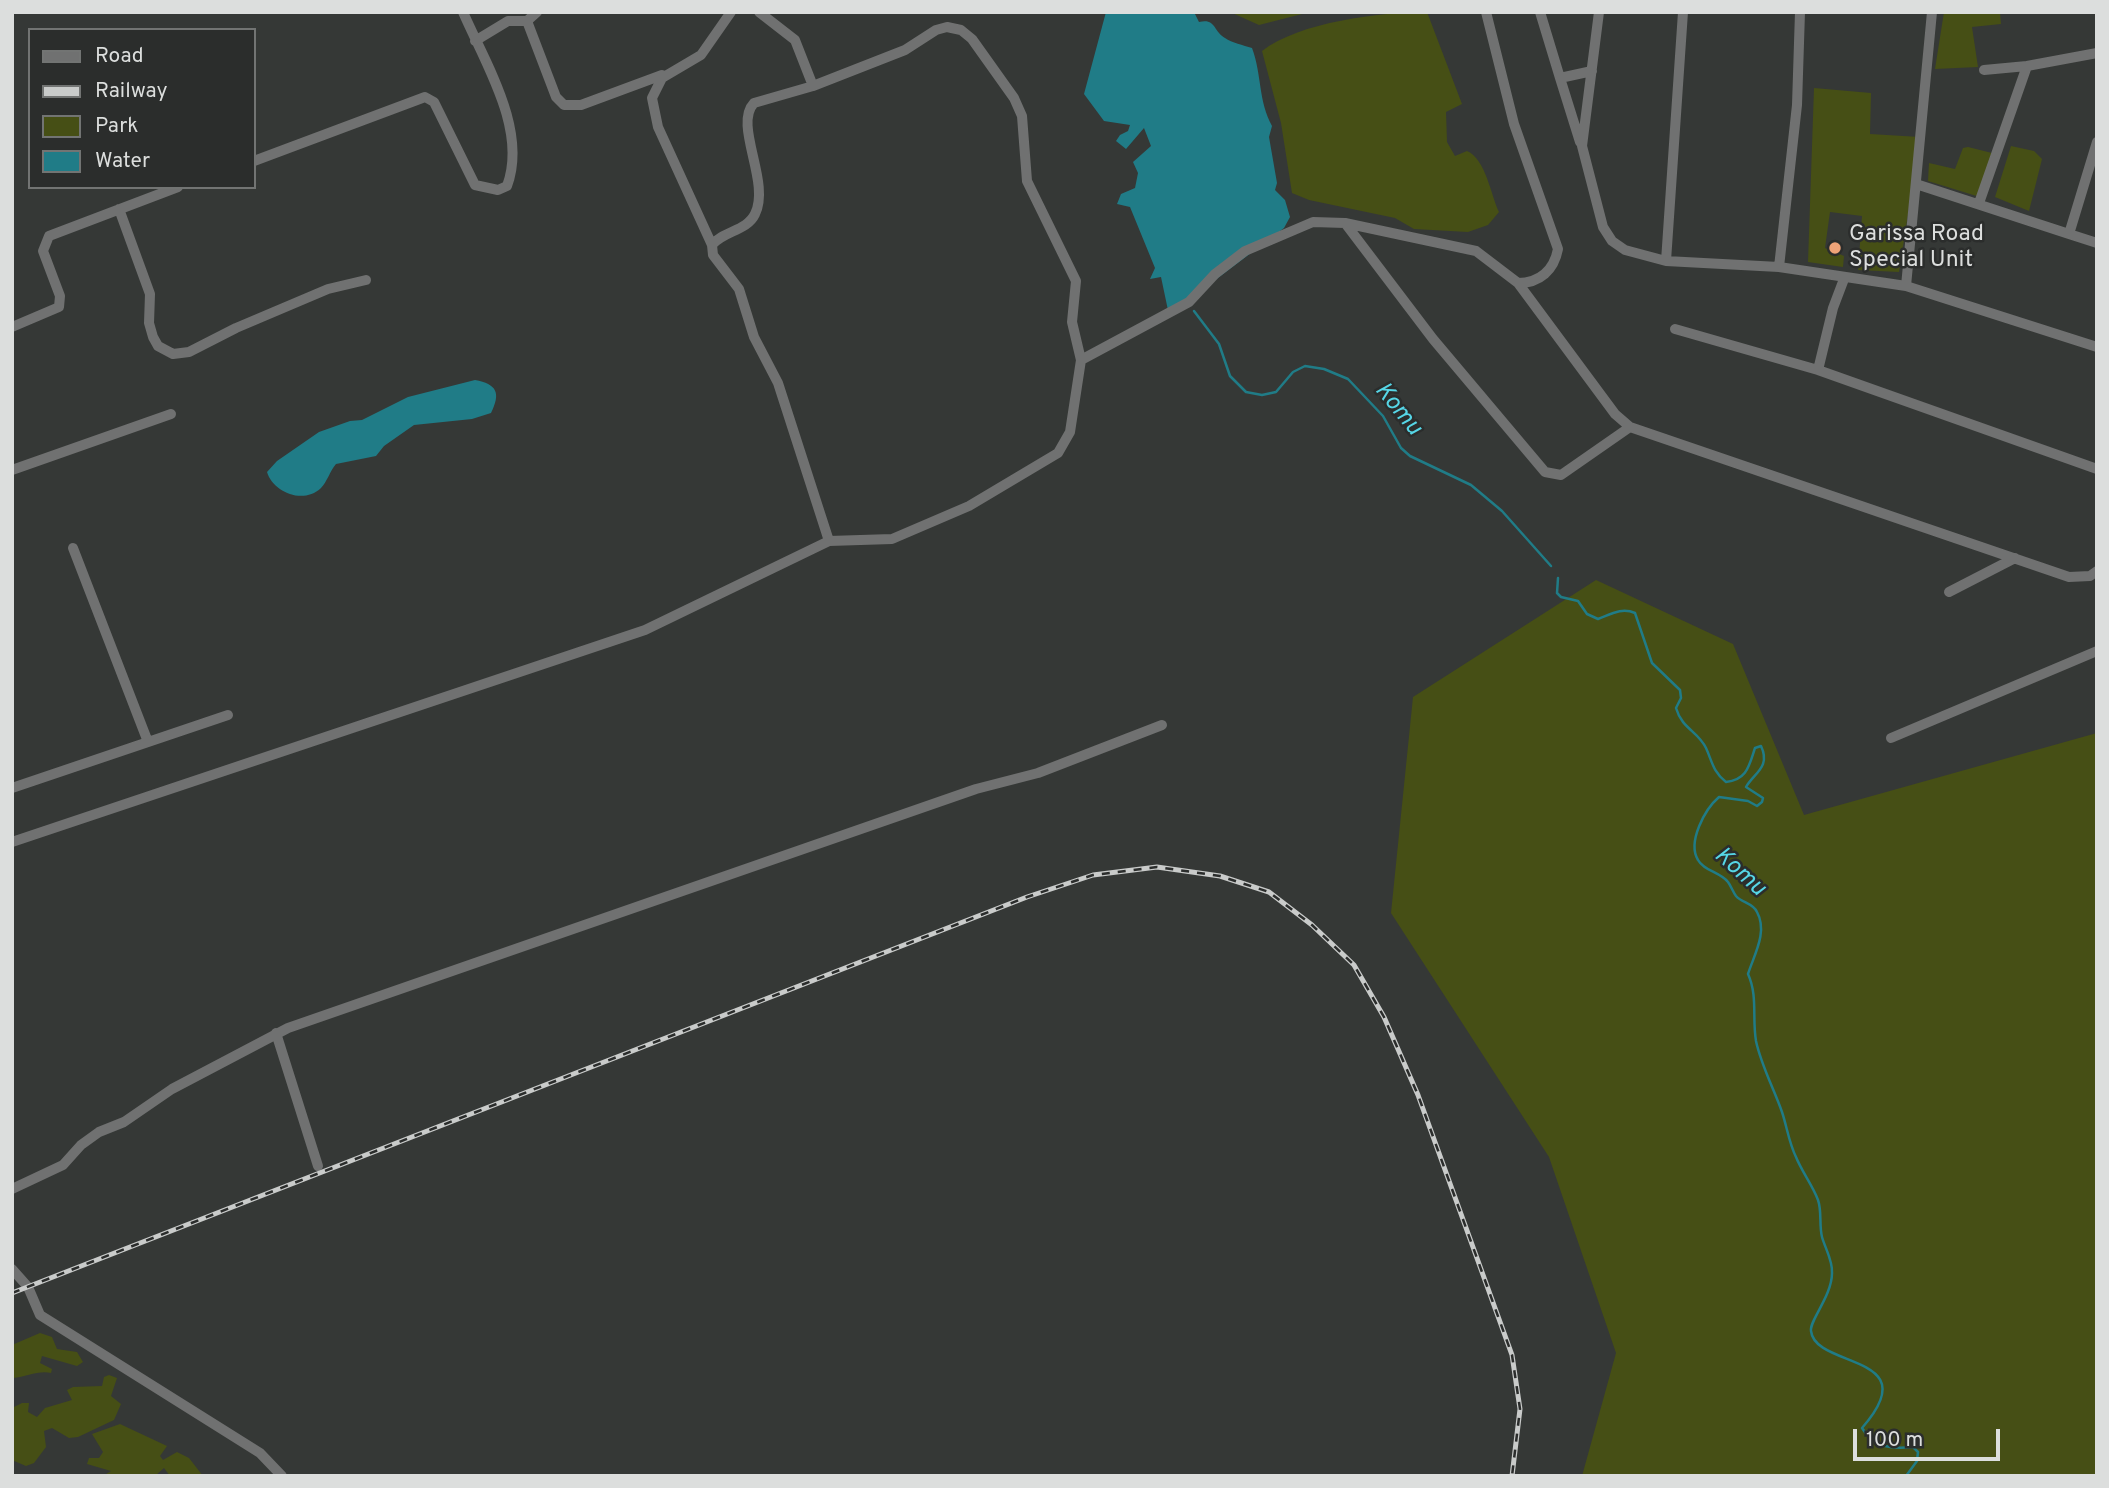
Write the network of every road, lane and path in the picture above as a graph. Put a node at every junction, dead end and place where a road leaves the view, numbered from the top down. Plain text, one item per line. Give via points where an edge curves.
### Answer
1 (463, 12) edge
2 (537, 12) edge
3 (731, 12) edge
4 (759, 12) edge
5 (1486, 12) edge
6 (1541, 12) edge
7 (1599, 12) edge
8 (1683, 12) edge
9 (1800, 12) edge
10 (1932, 12) edge
11 (527, 21) junction
12 (475, 41) junction
13 (2097, 53) edge
14 (2027, 66) junction
15 (681, 68) junction
16 (1984, 70) dead end
17 (1592, 71) junction
18 (1560, 78) junction
19 (813, 86) junction
20 (2097, 142) edge
21 (1581, 146) junction
22 (256, 160) edge
23 (1916, 184) junction
24 (173, 189) edge
25 (1979, 203) junction
26 (119, 209) junction
27 (1345, 223) junction
28 (2069, 234) junction
29 (2097, 243) edge
30 (712, 245) junction
31 (1666, 261) junction
32 (1779, 267) junction
33 (1844, 279) junction
34 (366, 280) dead end
35 (1518, 283) junction
36 (1906, 286) junction
37 (12, 327) edge
38 (1675, 328) dead end
39 (2097, 346) edge
40 (1082, 360) junction
41 (1818, 370) junction
42 (171, 414) dead end
43 (1630, 427) junction
44 (2097, 469) edge
45 (12, 470) edge
46 (829, 541) junction
47 (73, 548) dead end
48 (2015, 558) junction
49 (2094, 573) edge
50 (2097, 586) edge
51 (1949, 592) dead end
52 (2097, 651) edge
53 (228, 715) dead end
54 (1162, 725) dead end
55 (1891, 738) dead end
56 (148, 742) junction
57 (12, 788) edge
58 (12, 842) edge
59 (276, 1033) junction
60 (318, 1166) dead end
61 (12, 1189) edge
62 (12, 1269) edge
63 (282, 1476) edge

1 - 12 street
2 - 11 street
3 - 15 street via 701,55
4 - 19 street via 795,40
5 - 35 street via 1514,124 1558,249 1556,260 1540,278
6 - 18 street
7 - 17 street
8 - 31 street
9 - 32 street via 1797,105
10 - 23 street
11 - 12 street via 508,21
11 - 15 street via 556,97 564,105 581,105
12 - 22 street via 502,102 510,136 512,174 507,186 498,190 475,185 434,102 425,97
13 - 14 street
14 - 16 street
14 - 25 street
15 - 30 street via 656,85 653,112
17 - 18 street
17 - 21 street
18 - 21 street
19 - 30 street via 754,103 747,110 760,195 748,223
19 - 40 street via 905,50 936,30 961,30 972,39 1022,116 1027,181 1076,281 1072,322
20 - 28 street
21 - 31 street via 1603,227 1612,242 1641,257
23 - 25 street
23 - 36 street
24 - 26 street
25 - 28 street
26 - 34 street via 150,294 153,337 158,346 173,354 189,352 328,289
26 - 37 street via 49,236 43,251 60,296 59,307
27 - 35 street via 1476,251
27 - 40 street via 1314,222 1245,251 1189,302
27 - 43 street via 1433,339 1545,472 1560,475
28 - 29 street
30 - 46 street via 713,255 739,289 754,337 778,383
31 - 32 street
32 - 33 street
33 - 36 street
33 - 41 street
35 - 43 street via 1615,414
36 - 39 street
38 - 41 street
40 - 46 street via 1070,432 1058,453 969,506 892,539
41 - 44 street
42 - 45 street
43 - 48 street
46 - 58 street via 645,630
47 - 56 street
48 - 49 street via 2069,577
48 - 51 street
49 - 50 street
52 - 55 street
53 - 56 street
54 - 59 street via 1038,773 976,789
56 - 57 street
59 - 60 street
59 - 61 street via 99,1132 63,1165
62 - 63 street via 28,1287 40,1315 260,1453

